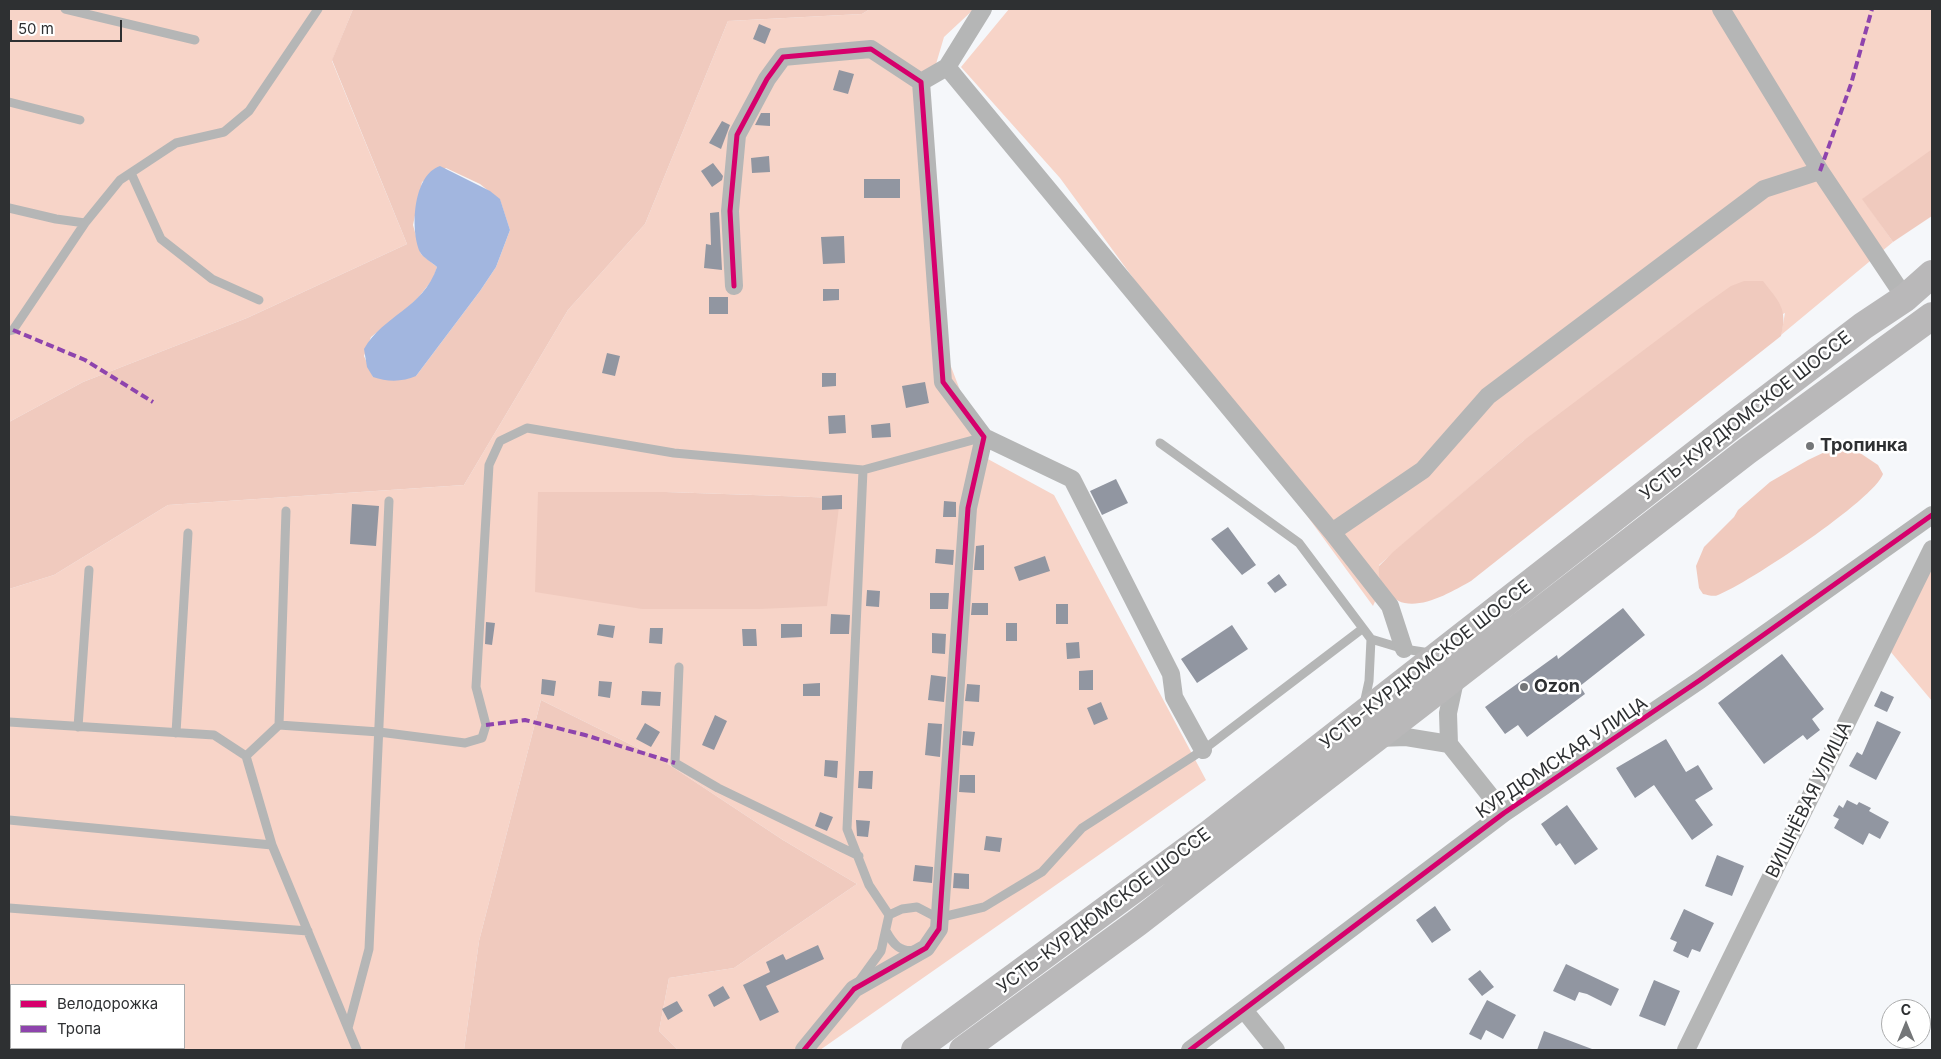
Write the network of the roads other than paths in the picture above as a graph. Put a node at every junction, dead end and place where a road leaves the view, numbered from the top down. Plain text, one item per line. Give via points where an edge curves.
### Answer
1 (65, 9) edge
2 (318, 9) edge
3 (983, 9) edge
4 (1721, 9) edge
5 (195, 40) dead end
6 (947, 67) junction
7 (921, 82) junction
8 (9, 102) edge
9 (80, 120) dead end
10 (1820, 171) junction
11 (131, 173) junction
12 (9, 208) edge
13 (85, 223) junction
14 (1932, 274) edge
15 (734, 286) dead end
16 (1905, 298) junction
17 (259, 300) dead end
18 (1932, 316) edge
19 (9, 331) edge
20 (984, 437) junction
21 (1160, 443) dead end
22 (863, 470) junction
23 (389, 501) dead end
24 (286, 511) dead end
25 (1932, 515) edge
26 (1332, 532) junction
27 (188, 533) dead end
28 (1932, 549) edge
29 (89, 570) dead end
30 (1362, 629) junction
31 (1371, 639) junction
32 (1404, 649) junction
33 (1448, 665) junction
34 (679, 667) dead end
35 (9, 722) edge
36 (279, 725) junction
37 (78, 727) junction
38 (1368, 727) junction
39 (379, 732) junction
40 (176, 733) junction
41 (1449, 744) junction
42 (1203, 750) junction
43 (246, 756) junction
44 (1504, 813) junction
45 (9, 820) edge
46 (272, 845) junction
47 (859, 856) junction
48 (9, 908) edge
49 (888, 915) junction
50 (938, 918) junction
51 (308, 931) junction
52 (886, 931) junction
53 (926, 948) junction
54 (854, 989) junction
55 (1244, 1010) junction
56 (348, 1028) junction
57 (9, 1049) edge
58 (43, 1050) edge
59 (357, 1050) edge
60 (804, 1050) edge
61 (915, 1050) edge
62 (963, 1050) edge
63 (1190, 1050) edge
64 (1276, 1050) edge
65 (1686, 1050) edge

1 - 5 lane
2 - 11 lane via 249,111 224,132 176,143
3 - 6 street
4 - 10 street
6 - 7 street
6 - 26 street
7 - 15 street via 871,49 782,57 737,135 730,211
7 - 20 street via 944,382
8 - 9 lane
10 - 16 street
10 - 26 street via 1764,189 1488,396 1422,470
11 - 13 lane via 120,180
11 - 17 lane via 161,239 212,279
12 - 13 lane
13 - 19 lane
14 - 16 main road, УСТЬ-КУРДЮМСКОЕ ШОССЕ
16 - 33 main road, УСТЬ-КУРДЮМСКОЕ ШОССЕ via 1729,428
18 - 33 main road, УСТЬ-КУРДЮМСКОЕ ШОССЕ
20 - 22 lane
20 - 42 street via 1072,479 1171,674 1174,697
20 - 50 street via 968,508
21 - 30 lane via 1300,543
22 - 39 lane via 674,453 527,428 500,441 489,465 476,687 486,725 482,738 465,743
22 - 47 lane via 847,829
23 - 39 lane
24 - 36 lane
25 - 44 street, КУРДЮМСКАЯ УЛИЦА via 1700,680
26 - 32 street via 1390,606
27 - 40 lane
28 - 65 street, ВИШНЁВАЯ УЛИЦА
29 - 37 lane
30 - 31 lane
30 - 42 lane
31 - 32 lane
31 - 38 lane
32 - 33 lane
33 - 38 main road, УСТЬ-КУРДЮМСКОЕ ШОССЕ
33 - 41 street
34 - 47 lane via 675,763 718,788
35 - 37 lane
36 - 39 lane
36 - 43 lane
37 - 40 lane
38 - 41 street
38 - 61 main road, УСТЬ-КУРДЮМСКОЕ ШОССЕ via 1201,840
38 - 62 main road, УСТЬ-КУРДЮМСКОЕ ШОССЕ via 1136,923
39 - 56 lane via 369,949
40 - 43 lane via 214,735
41 - 44 street
42 - 50 lane via 1082,828 1042,872 984,907
43 - 46 lane
44 - 55 street, КУРДЮМСКАЯ УЛИЦА
45 - 46 lane
46 - 51 lane
47 - 49 lane via 869,885
48 - 51 lane
49 - 50 lane via 902,909 917,908
49 - 52 lane
50 - 53 street via 939,929
51 - 56 lane
52 - 53 lane via 894,946 908,952
52 - 54 lane via 882,952
53 - 54 street
54 - 60 street
55 - 63 street, КУРДЮМСКАЯ УЛИЦА
55 - 64 street
56 - 59 lane
57 - 58 lane

